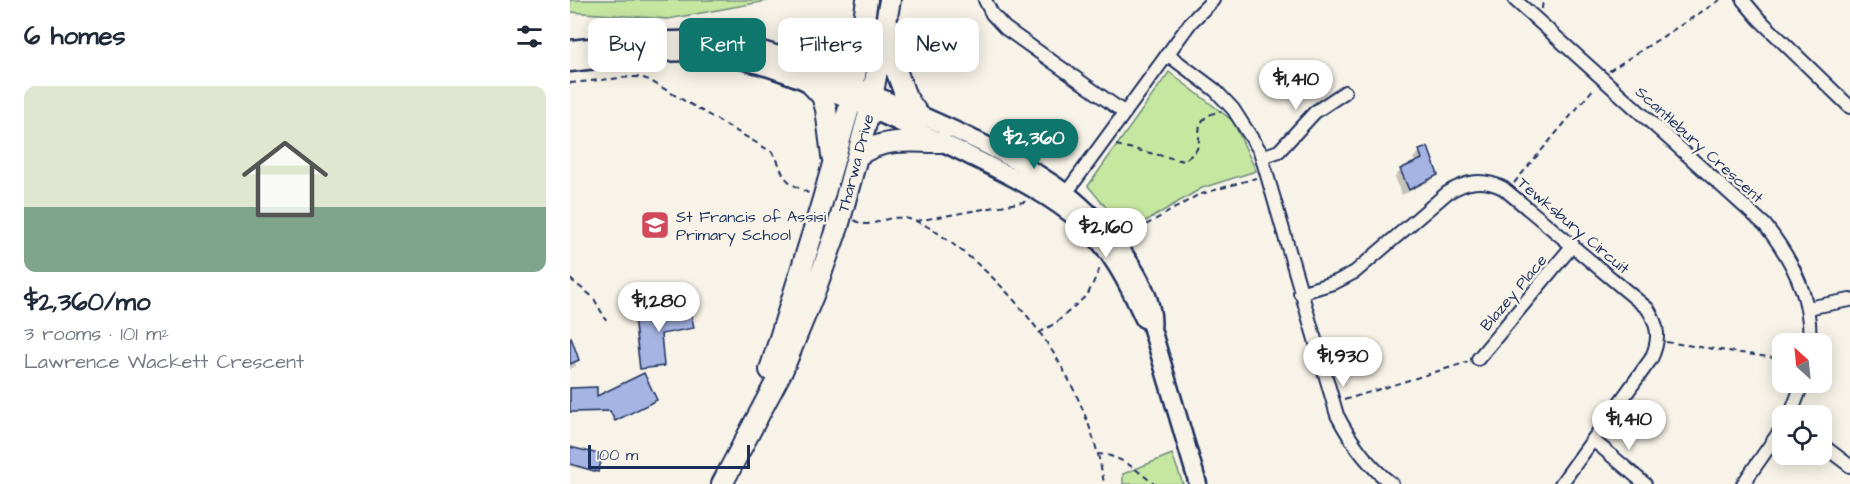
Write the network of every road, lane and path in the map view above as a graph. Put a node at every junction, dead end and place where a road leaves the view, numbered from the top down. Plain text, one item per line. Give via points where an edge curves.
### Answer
1 (867, 0) edge
2 (985, 0) edge
3 (1213, 0) edge
4 (1743, 0) edge
5 (890, 3) edge
6 (1524, 3) edge
7 (865, 18) edge
8 (570, 50) edge
9 (1167, 54) junction
10 (778, 55) edge
11 (570, 63) edge
12 (813, 72) edge
13 (856, 72) edge
14 (809, 82) junction
15 (570, 83) edge
16 (1345, 92) dead end
17 (852, 93) junction
18 (871, 101) junction
19 (1850, 107) edge
20 (1234, 110) junction
21 (917, 113) junction
22 (1125, 113) junction
23 (1105, 140) junction
24 (941, 142) junction
25 (859, 155) junction
26 (1262, 157) junction
27 (833, 168) junction
28 (1267, 174) junction
29 (817, 193) junction
30 (1040, 193) junction
31 (1062, 199) junction
32 (844, 215) junction
33 (916, 221) junction
34 (1123, 241) dead end
35 (1573, 245) junction
36 (1111, 256) junction
37 (570, 279) edge
38 (1300, 293) junction
39 (1850, 300) edge
40 (1807, 308) junction
41 (606, 320) dead end
42 (1152, 329) junction
43 (1039, 333) junction
44 (1808, 333) edge
45 (1663, 342) dead end
46 (1772, 358) edge
47 (1478, 359) joint
48 (1338, 402) dead end
49 (1593, 440) junction
50 (1772, 442) edge
51 (739, 451) junction
52 (1832, 452) edge
53 (1097, 454) junction
54 (1850, 466) edge
55 (722, 484) edge
56 (1104, 484) edge
57 (1154, 484) edge
58 (1198, 484) edge
59 (1392, 484) edge
60 (1562, 484) edge
61 (1645, 484) edge
62 (1743, 484) edge

1 - 7 main road, Tharwa Drive
2 - 22 street via 1005,28
3 - 9 street
4 - 19 street
5 - 18 main road, Tharwa Drive
5 - 21 main road via 896,70
6 - 40 street, Scantlebury Crescent via 1765,225 1795,270
8 - 10 street via 701,40
9 - 20 street via 1215,90
9 - 22 street
11 - 14 street via 682,52 769,66
12 - 17 street
13 - 17 main road, Tharwa Drive
14 - 17 street
14 - 27 main road via 822,96 826,109
15 - 29 path via 631,77 649,80 772,152 789,182
16 - 26 street via 1315,112 1279,151
17 - 18 street
17 - 27 main road, Tharwa Drive
18 - 21 street
18 - 24 street
18 - 25 main road, Tharwa Drive
20 - 23 path via 1229,114 1219,111 1201,122 1198,146 1184,161
20 - 26 street
21 - 31 street via 1004,155
22 - 23 street
23 - 31 street
24 - 25 main road via 885,142
24 - 30 street
25 - 32 main road, Tharwa Drive
26 - 28 street
27 - 29 main road, Tharwa Drive
28 - 34 path via 1198,195
28 - 38 street
29 - 51 main road, Tharwa Drive, bridge via 818,216 771,366
30 - 31 street
30 - 33 path via 1030,201
31 - 36 street
31 - 42 street via 1101,225 1129,262 1151,310
32 - 33 path via 864,225 894,218
32 - 51 main road, Tharwa Drive via 783,369
33 - 43 path via 932,228 970,257 1005,290
35 - 38 street, Tewksbury Circuit via 1503,188 1482,181 1467,182 1447,193 1355,272
35 - 47 street, Blazey Place
35 - 49 street, Tewksbury Circuit via 1648,309 1658,333 1651,358
36 - 42 street
36 - 43 path via 1098,270 1088,294
37 - 41 path via 593,297
38 - 59 street via 1337,415 1357,449
39 - 40 street
40 - 44 street, Scantlebury Crescent
42 - 58 street
43 - 53 path via 1069,382
45 - 46 path
47 - 48 path
49 - 60 street, Tewksbury Circuit
49 - 61 street
50 - 62 street
51 - 55 main road, Tharwa Drive
52 - 54 street
53 - 56 path
53 - 57 path via 1127,463

